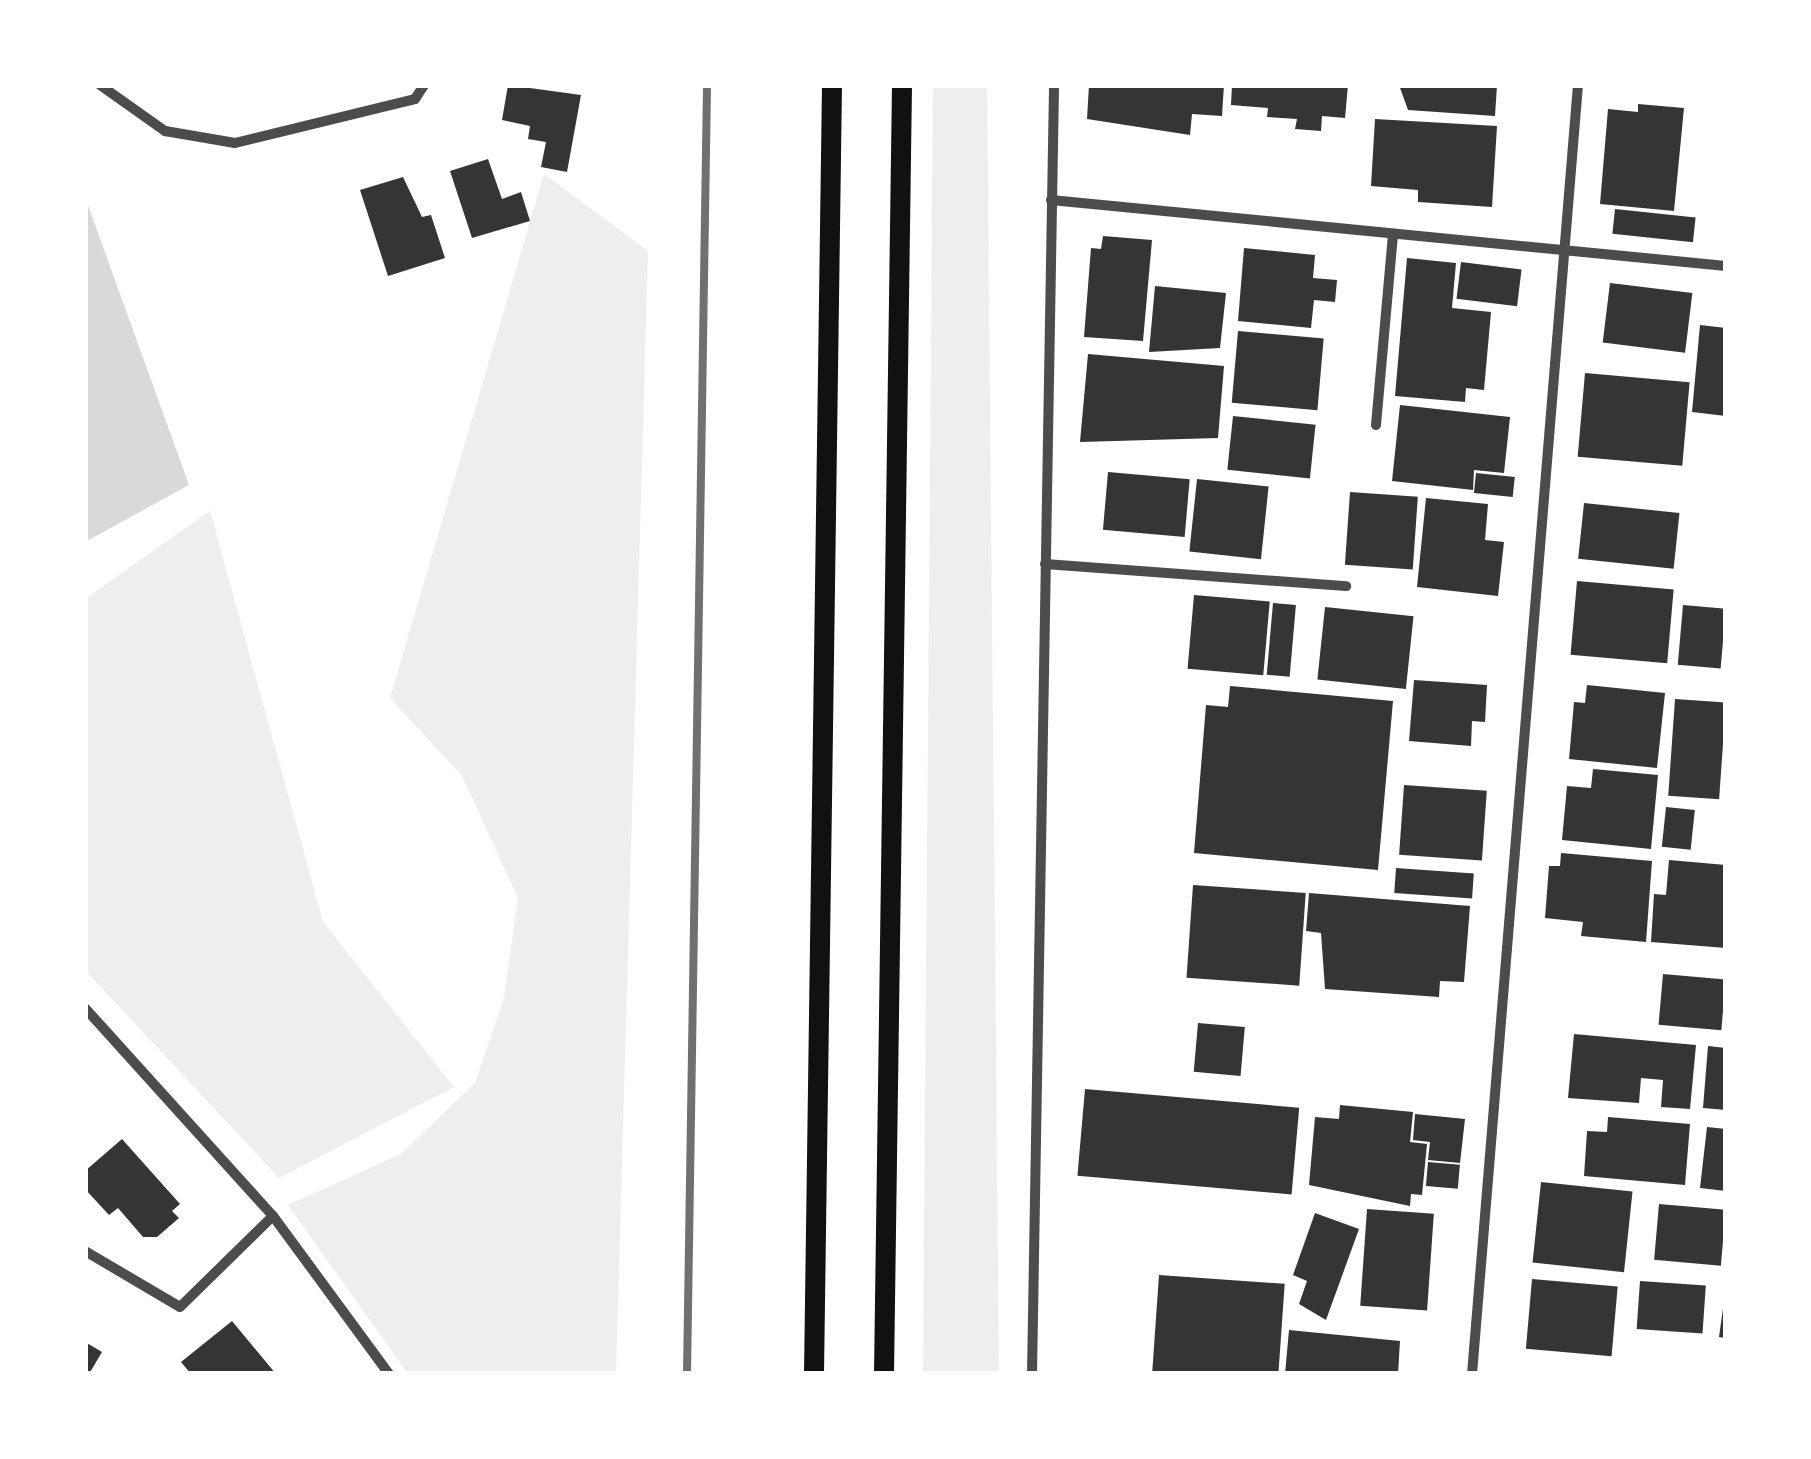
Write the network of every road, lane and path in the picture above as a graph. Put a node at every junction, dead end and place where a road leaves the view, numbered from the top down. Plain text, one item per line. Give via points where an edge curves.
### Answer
1 (100, 85) edge
2 (424, 85) edge
3 (832, 85) edge
4 (902, 85) edge
5 (1054, 85) edge
6 (1578, 85) edge
7 (1051, 200) junction
8 (1393, 234) junction
9 (1564, 251) junction
10 (1726, 266) edge
11 (1376, 426) dead end
12 (1046, 564) junction
13 (1346, 586) dead end
14 (85, 1008) edge
15 (273, 1216) junction
16 (85, 1251) edge
17 (389, 1374) edge
18 (814, 1374) edge
19 (884, 1374) edge
20 (1032, 1374) edge
21 (1473, 1374) edge

1 - 2 street via 165,131 235,143 415,99
3 - 18 main road
4 - 19 main road
5 - 7 street
6 - 9 street
7 - 8 street
7 - 12 street
8 - 9 street
8 - 11 street
9 - 10 street
9 - 21 street
12 - 13 street
12 - 20 street
14 - 15 street
15 - 16 street via 180,1307
15 - 17 street

